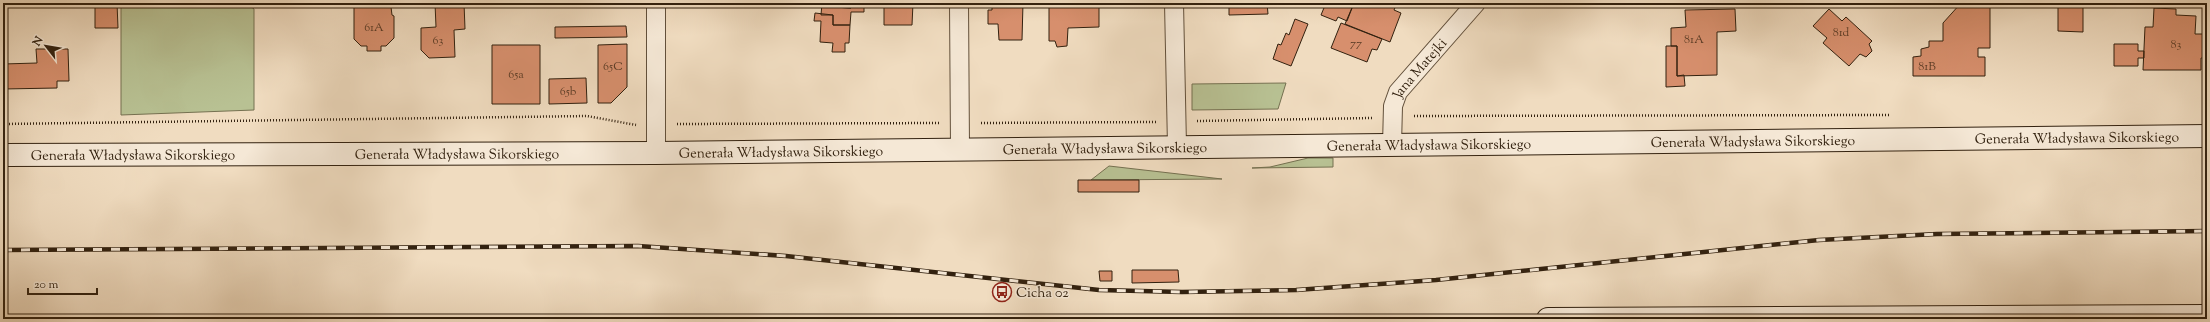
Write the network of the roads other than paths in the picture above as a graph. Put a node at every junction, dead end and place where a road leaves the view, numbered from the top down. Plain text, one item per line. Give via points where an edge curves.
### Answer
1 (656, 3) edge
2 (959, 3) edge
3 (1174, 3) edge
4 (1476, 3) edge
5 (2207, 136) edge
6 (1392, 145) junction
7 (1177, 146) junction
8 (960, 148) junction
9 (656, 153) junction
10 (3, 155) edge
11 (2207, 316) edge
12 (1548, 319) edge

1 - 9 street
2 - 8 street
3 - 7 street
4 - 6 street, Jana Matejki via 1398,92 1393,106
5 - 6 main road, Generała Władysława Sikorskiego
6 - 7 main road, Generała Władysława Sikorskiego
7 - 8 main road, Generała Władysława Sikorskiego
8 - 9 main road, Generała Władysława Sikorskiego
9 - 10 main road, Generała Władysława Sikorskiego
11 - 12 main road

